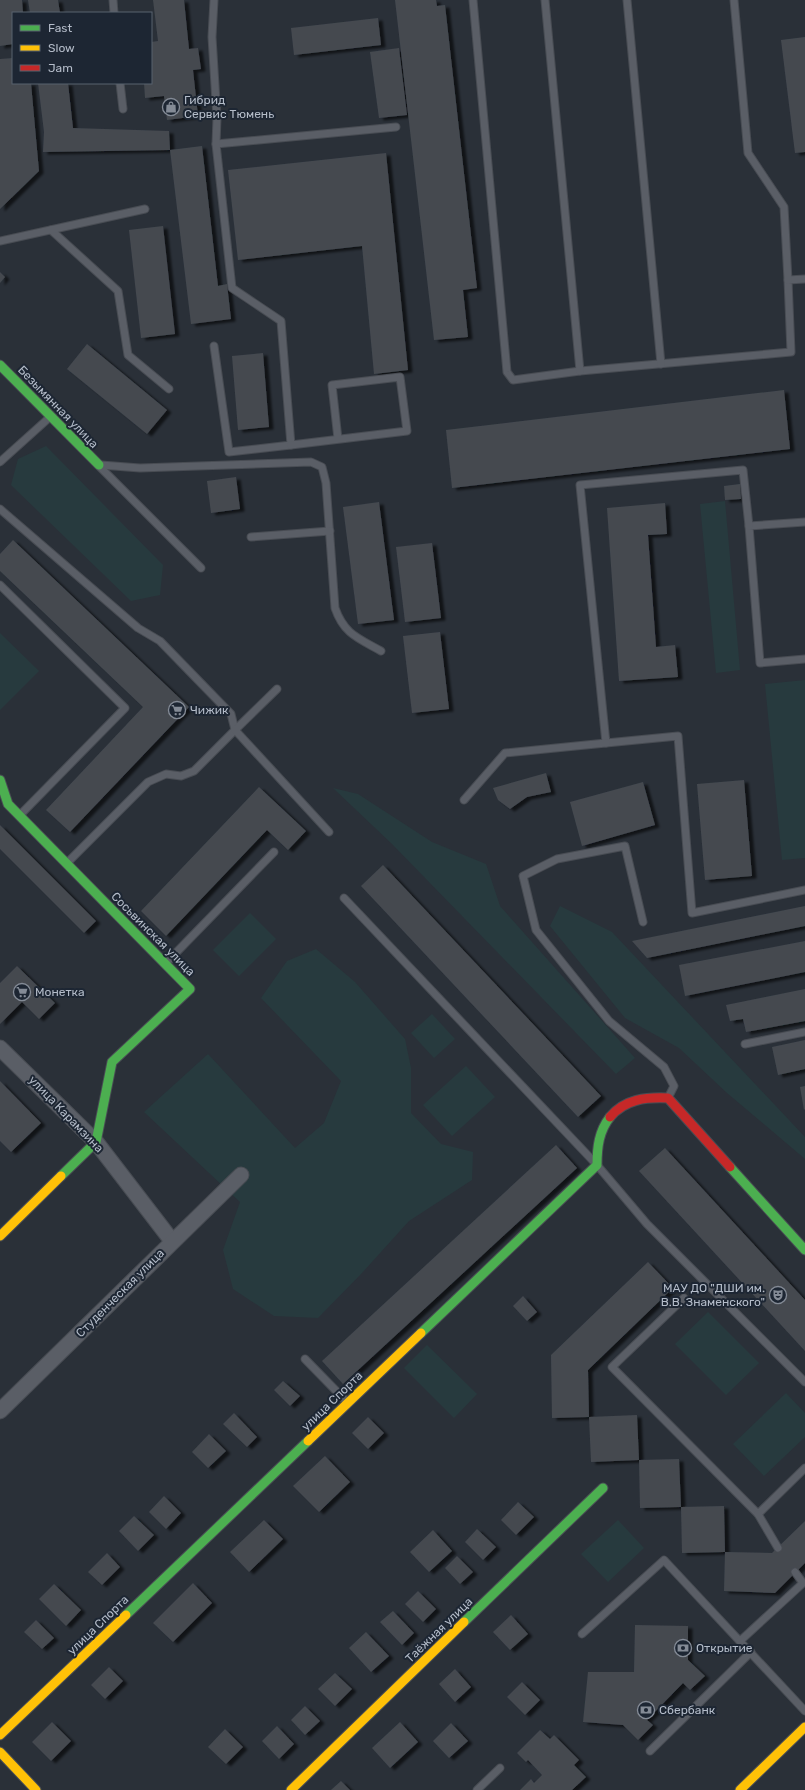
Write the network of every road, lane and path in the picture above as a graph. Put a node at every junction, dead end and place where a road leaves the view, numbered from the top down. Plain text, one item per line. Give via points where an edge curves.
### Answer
1 (113, 0) edge
2 (214, 0) edge
3 (473, 0) edge
4 (545, 0) edge
5 (627, 0) edge
6 (734, 0) edge
7 (114, 12) edge
8 (120, 84) edge
9 (123, 110) dead end
10 (396, 127) dead end
11 (216, 144) junction
12 (145, 209) dead end
13 (51, 230) junction
14 (0, 241) edge
15 (805, 279) edge
16 (788, 280) junction
17 (214, 346) dead end
18 (661, 364) junction
19 (0, 365) edge
20 (580, 371) junction
21 (169, 389) dead end
22 (51, 416) junction
23 (338, 439) junction
24 (291, 445) junction
25 (0, 462) edge
26 (99, 465) junction
27 (0, 509) edge
28 (805, 522) edge
29 (749, 526) junction
30 (330, 531) junction
31 (251, 537) dead end
32 (201, 568) dead end
33 (0, 584) edge
34 (381, 651) dead end
35 (805, 659) edge
36 (277, 689) dead end
37 (235, 730) junction
38 (606, 742) junction
39 (0, 780) edge
40 (464, 800) dead end
41 (20, 816) junction
42 (329, 832) dead end
43 (274, 852) dead end
44 (67, 864) junction
45 (805, 890) edge
46 (344, 898) dead end
47 (643, 922) dead end
48 (166, 964) junction
49 (805, 1032) edge
50 (745, 1044) dead end
51 (0, 1048) edge
52 (668, 1098) junction
53 (96, 1142) junction
54 (597, 1165) junction
55 (241, 1175) dead end
56 (0, 1236) edge
57 (172, 1242) junction
58 (805, 1250) edge
59 (684, 1298) dead end
60 (305, 1359) dead end
61 (805, 1382) edge
62 (347, 1403) junction
63 (0, 1411) edge
64 (805, 1468) edge
65 (603, 1488) dead end
66 (758, 1514) junction
67 (778, 1548) dead end
68 (795, 1572) dead end
69 (582, 1634) dead end
70 (740, 1641) junction
71 (751, 1652) junction
72 (805, 1711) edge
73 (805, 1727) edge
74 (0, 1735) edge
75 (650, 1751) dead end
76 (0, 1752) edge
77 (500, 1768) dead end
78 (36, 1790) edge
79 (291, 1790) edge
80 (477, 1790) edge
81 (740, 1790) edge

1 - 7 lane
2 - 11 lane via 212,37
3 - 20 lane via 508,372 513,380
4 - 20 lane
5 - 18 lane
6 - 16 lane via 748,153 784,207
8 - 9 lane
10 - 11 lane
11 - 24 lane via 232,288 281,321
12 - 13 lane
13 - 14 lane
13 - 21 lane via 118,291 128,355
15 - 16 lane
16 - 18 lane via 791,352
17 - 24 lane via 229,452
18 - 20 lane
19 - 22 street, Безымянная улица
22 - 25 lane
22 - 26 street, Безымянная улица
23 - 23 lane via 406,431 400,377 332,384
23 - 24 lane
26 - 30 lane via 140,468 311,462 322,468 326,483
26 - 32 lane
27 - 37 lane via 138,628 160,641 231,714
28 - 29 lane
29 - 35 lane via 760,663
29 - 38 lane via 743,470 580,485
30 - 31 lane
30 - 34 lane via 335,608 339,620 346,631
33 - 41 lane via 125,708
36 - 37 lane
37 - 42 lane
37 - 44 lane via 194,771 181,776 166,774 148,782
38 - 40 lane via 506,753
38 - 45 lane via 678,736 692,913
39 - 41 street, Сосьвинская улица via 8,804
41 - 44 street, Сосьвинская улица
43 - 48 lane
44 - 48 street, Сосьвинская улица
46 - 54 lane
47 - 52 lane via 625,846 557,859 523,876 536,930 609,1021 664,1067 674,1086
48 - 53 street, Сосьвинская улица via 190,989 112,1062
49 - 50 lane
51 - 53 street, улица Карамзина
52 - 54 street via 656,1096 634,1100 614,1112 607,1120 597,1142
52 - 58 street
53 - 56 street
53 - 57 street, улица Карамзина
54 - 61 lane via 647,1224
54 - 62 street, улица Спорта
55 - 57 street, Студенческая улица
57 - 63 street, Студенческая улица
59 - 66 lane via 612,1367
60 - 62 lane
62 - 74 street, улица Спорта
64 - 66 lane
65 - 79 street, Таёжная улица
66 - 67 lane
68 - 70 lane via 803,1583
69 - 70 lane via 664,1560
70 - 71 lane
71 - 72 lane
71 - 75 lane
73 - 81 street
76 - 78 street
77 - 80 lane

